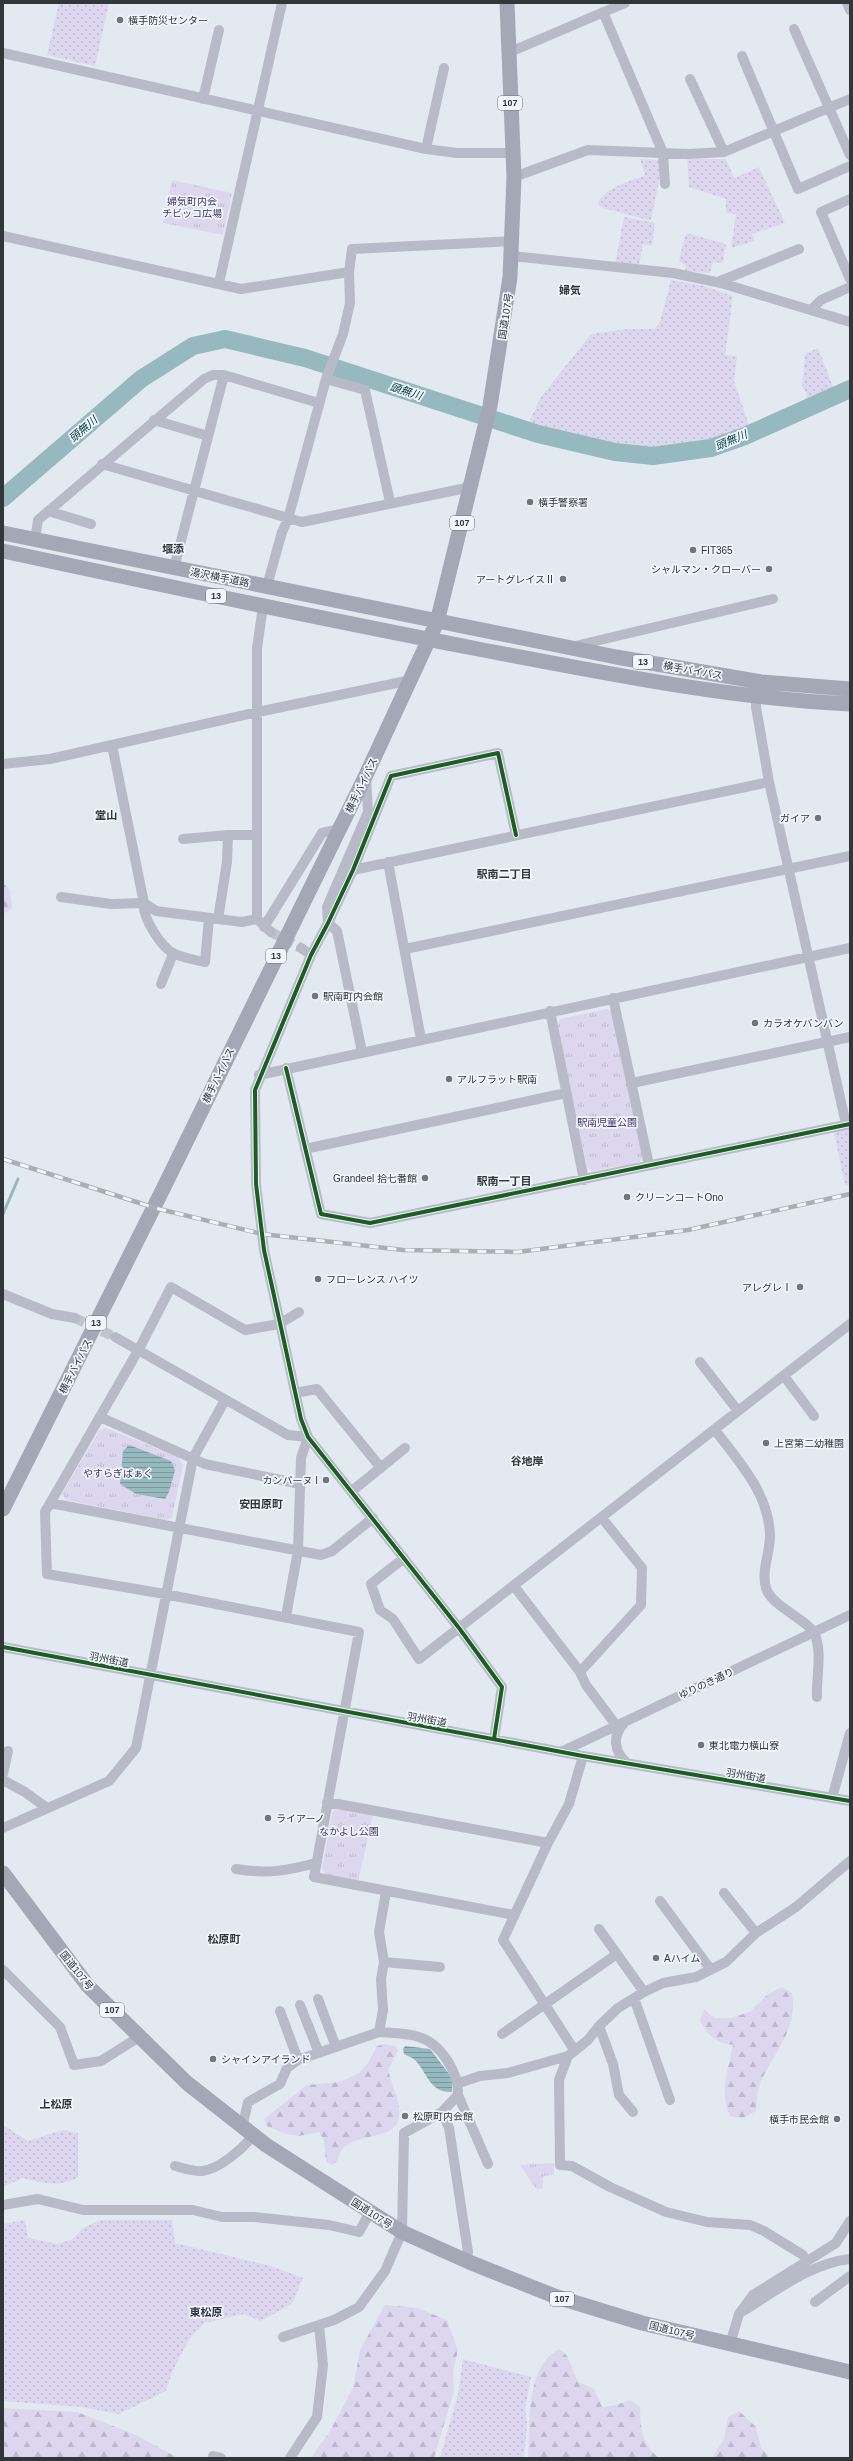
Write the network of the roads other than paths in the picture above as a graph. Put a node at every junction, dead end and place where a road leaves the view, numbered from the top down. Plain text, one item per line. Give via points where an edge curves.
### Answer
1 (281, 3) edge
2 (507, 3) edge
3 (625, 3) edge
4 (847, 3) edge
5 (850, 10) edge
6 (603, 12) junction
7 (794, 29) dead end
8 (219, 30) dead end
9 (3, 53) edge
10 (508, 53) junction
11 (742, 56) dead end
12 (444, 68) dead end
13 (690, 79) dead end
14 (203, 99) junction
15 (850, 99) edge
16 (829, 108) junction
17 (257, 111) junction
18 (773, 132) junction
19 (426, 149) junction
20 (724, 152) junction
21 (512, 153) junction
22 (663, 153) junction
23 (850, 155) edge
24 (850, 166) edge
25 (514, 178) junction
26 (665, 184) dead end
27 (850, 199) edge
28 (3, 236) edge
29 (513, 241) junction
30 (799, 249) dead end
31 (512, 256) junction
32 (349, 272) junction
33 (850, 279) edge
34 (718, 282) junction
35 (218, 283) junction
36 (850, 287) edge
37 (811, 310) junction
38 (850, 322) edge
39 (329, 371) junction
40 (224, 375) junction
41 (319, 403) junction
42 (154, 420) junction
43 (208, 436) junction
44 (102, 464) junction
45 (471, 487) junction
46 (193, 491) junction
47 (390, 502) junction
48 (48, 511) junction
49 (288, 519) junction
50 (91, 524) dead end
51 (3, 533) edge
52 (35, 540) junction
53 (3, 552) edge
54 (174, 568) junction
55 (267, 586) junction
56 (773, 599) dead end
57 (263, 606) junction
58 (437, 622) junction
59 (429, 640) junction
60 (568, 648) junction
61 (411, 680) junction
62 (850, 689) edge
63 (756, 697) junction
64 (850, 704) edge
65 (258, 712) junction
66 (112, 745) junction
67 (3, 764) edge
68 (366, 776) junction
69 (769, 782) junction
70 (340, 829) junction
71 (228, 835) junction
72 (258, 835) junction
73 (516, 835) junction
74 (183, 839) dead end
75 (850, 856) edge
76 (388, 862) junction
77 (789, 869) junction
78 (352, 870) junction
79 (61, 897) dead end
80 (144, 903) junction
81 (213, 918) junction
82 (257, 919) junction
83 (328, 923) junction
84 (301, 948) tunnel mouth
85 (850, 948) edge
86 (405, 949) junction
87 (173, 954) junction
88 (311, 955) junction
89 (808, 956) junction
90 (161, 984) dead end
91 (613, 998) junction
92 (550, 1011) junction
93 (850, 1037) edge
94 (421, 1039) junction
95 (828, 1042) junction
96 (362, 1052) junction
97 (286, 1068) junction
98 (259, 1075) junction
99 (632, 1083) junction
100 (566, 1094) junction
101 (848, 1124) edge
102 (305, 1149) junction
103 (649, 1165) junction
104 (584, 1180) junction
105 (3, 1294) edge
106 (299, 1312) dead end
107 (75, 1318) tunnel mouth
108 (279, 1324) junction
109 (850, 1324) edge
110 (115, 1337) tunnel mouth
111 (139, 1349) junction
112 (700, 1362) dead end
113 (784, 1376) junction
114 (295, 1393) junction
115 (225, 1400) junction
116 (738, 1412) junction
117 (814, 1416) dead end
118 (100, 1417) junction
119 (714, 1430) junction
120 (308, 1437) junction
121 (405, 1448) dead end
122 (193, 1458) junction
123 (381, 1468) junction
124 (300, 1484) junction
125 (352, 1491) junction
126 (50, 1503) junction
127 (3, 1509) edge
128 (373, 1518) junction
129 (602, 1518) junction
130 (178, 1528) junction
131 (298, 1551) junction
132 (404, 1558) junction
133 (514, 1586) junction
134 (165, 1594) junction
135 (286, 1616) junction
136 (850, 1616) edge
137 (459, 1628) junction
138 (814, 1632) junction
139 (3, 1647) edge
140 (580, 1672) junction
141 (150, 1675) junction
142 (817, 1696) dead end
143 (343, 1711) junction
144 (627, 1720) junction
145 (616, 1726) junction
146 (850, 1733) edge
147 (494, 1739) junction
148 (8, 1751) dead end
149 (561, 1752) junction
150 (583, 1756) junction
151 (627, 1763) junction
152 (3, 1774) edge
153 (3, 1780) edge
154 (832, 1798) junction
155 (850, 1801) edge
156 (327, 1802) junction
157 (47, 1808) junction
158 (3, 1828) edge
159 (548, 1843) junction
160 (850, 1861) edge
161 (316, 1863) junction
162 (236, 1869) dead end
163 (3, 1873) edge
164 (386, 1892) junction
165 (724, 1893) dead end
166 (660, 1901) dead end
167 (514, 1915) junction
168 (599, 1928) dead end
169 (756, 1933) junction
170 (617, 1954) junction
171 (384, 1962) junction
172 (440, 1967) dead end
173 (3, 1970) edge
174 (711, 1970) junction
175 (644, 1992) junction
176 (634, 1998) junction
177 (318, 1999) dead end
178 (545, 2004) junction
179 (300, 2005) dead end
180 (280, 2011) dead end
181 (599, 2026) junction
182 (379, 2032) junction
183 (502, 2034) dead end
184 (139, 2037) junction
185 (336, 2047) junction
186 (319, 2053) junction
187 (572, 2053) junction
188 (298, 2060) junction
189 (459, 2083) junction
190 (458, 2095) junction
191 (670, 2100) dead end
192 (442, 2112) junction
193 (634, 2112) dead end
194 (248, 2132) junction
195 (488, 2164) dead end
196 (175, 2166) dead end
197 (3, 2206) edge
198 (370, 2212) junction
199 (850, 2222) edge
200 (402, 2232) junction
201 (803, 2255) dead end
202 (850, 2259) edge
203 (465, 2260) junction
204 (850, 2276) edge
205 (815, 2302) dead end
206 (739, 2314) junction
207 (318, 2325) junction
208 (283, 2337) dead end
209 (730, 2344) junction
210 (850, 2372) edge
211 (290, 2458) edge

1 - 17 street
2 - 10 highway, 国道107号 / 107
3 - 6 street
4 - 5 street
6 - 10 street
6 - 22 street
7 - 16 street
8 - 14 street
9 - 14 street
10 - 21 highway, 国道107号 / 107
11 - 18 street
12 - 19 street
13 - 20 street
14 - 17 street
15 - 16 street
16 - 18 street
16 - 23 street
17 - 19 street
17 - 35 street
18 - 20 street
18 - 24 street via 798,189
19 - 21 street via 458,153
20 - 22 street
21 - 25 highway, 国道107号 / 107
22 - 25 street via 588,150
22 - 26 street
25 - 29 highway, 国道107号 / 107
27 - 33 street via 821,212
28 - 35 street
29 - 31 highway, 国道107号 / 107
29 - 32 street via 352,249
30 - 34 street
31 - 34 street via 674,273
31 - 45 highway, 国道107号 / 107 via 490,406
32 - 35 street via 241,289
32 - 39 street via 350,303 343,334
34 - 37 street
36 - 37 street via 820,300
37 - 38 street
39 - 41 street
39 - 47 street via 365,390
40 - 41 street
40 - 42 street via 213,375 204,380
40 - 43 street
41 - 49 street
42 - 43 street
42 - 44 street
43 - 46 street
44 - 46 street
44 - 48 street
45 - 47 street
45 - 58 highway, 国道107号 / 107
46 - 49 street
46 - 54 street
47 - 49 street via 302,522
48 - 50 street
48 - 52 street via 38,520
49 - 55 street
51 - 52 highway, 湯沢横手道路 / 13
52 - 54 highway, 湯沢横手道路 / 13
53 - 57 highway, 湯沢横手道路 / 13
54 - 55 highway, 湯沢横手道路 / 13
55 - 58 highway, 湯沢横手道路 / 13
56 - 60 street
57 - 59 highway, 湯沢横手道路 / 13
57 - 65 street via 257,648
58 - 59 highway, 横手バイパス / 13
58 - 60 highway, 横手バイパス / 13
59 - 61 highway, 横手バイパス / 13
59 - 63 highway, 横手バイパス / 13 via 616,676
60 - 62 highway, 横手バイパス / 13 via 761,682
61 - 65 street
61 - 68 highway, 横手バイパス / 13
63 - 64 highway, 横手バイパス / 13
63 - 69 street
65 - 66 street
65 - 72 street
66 - 67 street via 50,759
66 - 80 street
68 - 70 highway, 横手バイパス / 13
68 - 83 street via 368,812 327,906
69 - 73 street
69 - 77 street
70 - 82 street via 322,833 267,930
70 - 127 highway, 横手バイパス / 13
71 - 72 street
71 - 74 street
71 - 81 street via 227,862
72 - 82 street
73 - 76 street
73 - 78 street via 498,753 391,776
75 - 77 street
76 - 78 street
76 - 86 street
77 - 86 street
77 - 89 street
78 - 83 street
79 - 80 street via 111,904
80 - 81 street via 156,911
80 - 87 street via 143,910 157,938
81 - 82 street via 242,922
81 - 87 street via 205,962
83 - 88 street
83 - 96 street via 337,931
84 - 88 street
85 - 89 street
86 - 94 street
87 - 90 street
88 - 98 street
89 - 91 street
89 - 95 street
91 - 92 street
91 - 99 street
92 - 94 street
92 - 100 street
93 - 95 street
94 - 96 street
95 - 99 street
95 - 101 street
96 - 97 street
97 - 98 street
97 - 102 street
98 - 108 street via 253,1105 256,1184 264,1250
99 - 103 street
100 - 102 street
100 - 104 street
101 - 103 street
102 - 104 street via 321,1214 370,1223
103 - 104 street
105 - 107 street via 52,1314
106 - 108 street
108 - 111 street via 245,1330 171,1287
108 - 114 street
109 - 113 street
110 - 111 street
111 - 115 street
111 - 118 street
112 - 116 street
113 - 116 street
113 - 117 street
114 - 120 street
114 - 123 street via 317,1389
115 - 120 street via 288,1435
115 - 122 street
116 - 119 street
118 - 122 street
118 - 126 street
119 - 129 street
119 - 138 street via 756,1485 761,1497 770,1537 766,1588 788,1612
120 - 124 street via 301,1458
120 - 125 street
121 - 123 street
122 - 124 street via 205,1464
122 - 130 street
123 - 125 street
124 - 131 street
125 - 128 street
126 - 130 street
126 - 134 street via 45,1512 46,1574
128 - 131 street via 332,1551 321,1555
128 - 132 street
129 - 133 street
129 - 140 street via 642,1568 641,1605
130 - 131 street
130 - 134 street
131 - 135 street
132 - 137 street
132 - 137 street via 371,1584 380,1610 393,1619 419,1659
133 - 137 street
133 - 140 street
134 - 135 street
134 - 141 street
135 - 143 street via 359,1632
136 - 138 street, ゆりのき通り
137 - 147 street via 502,1687
138 - 142 street via 817,1648
138 - 144 street, ゆりのき通り
139 - 141 street, 羽州街道
140 - 145 street via 586,1685
141 - 143 street, 羽州街道
141 - 157 street via 136,1748 109,1780
143 - 147 street, 羽州街道
143 - 156 street
144 - 145 street, ゆりのき通り
144 - 151 street via 616,1733 615,1740 618,1753
145 - 149 street, ゆりのき通り
146 - 154 street
147 - 149 street, 羽州街道
148 - 152 street
149 - 150 street, 羽州街道
150 - 151 street, 羽州街道
150 - 159 street via 570,1804
151 - 154 street, 羽州街道
153 - 157 street
154 - 155 street, 羽州街道
156 - 159 street
156 - 161 street
157 - 158 street
159 - 167 street
160 - 169 street via 796,1907
161 - 162 street via 284,1872 261,1873
161 - 164 street via 314,1877
163 - 184 highway, 国道107号 / 107 via 88,1986
164 - 167 street
164 - 171 street via 379,1932
165 - 169 street
166 - 174 street
167 - 178 street via 503,1940
168 - 170 street
169 - 174 street via 726,1962
170 - 175 street
170 - 178 street
171 - 172 street
171 - 182 street via 383,2010
173 - 184 street via 60,2028 74,2065 101,2061
174 - 175 street
175 - 176 street
176 - 181 street via 618,2008
176 - 191 street
177 - 185 street
178 - 183 street
178 - 187 street
179 - 186 street
180 - 188 street
181 - 187 street via 588,2040
181 - 193 street via 613,2064 619,2095
182 - 185 street
182 - 189 street via 421,2037 443,2056
184 - 194 highway, 国道107号 / 107 via 187,2083
185 - 186 street
186 - 188 street
187 - 189 street
187 - 201 street via 559,2080 560,2165 572,2166 610,2187 666,2212 707,2222 750,2225
188 - 194 street via 287,2068 280,2084 248,2102
189 - 190 street
190 - 192 street
190 - 195 street
192 - 200 street via 404,2133
192 - 203 street via 449,2128 468,2252
194 - 196 street via 240,2152 212,2168 202,2171
194 - 198 highway, 国道107号 / 107
197 - 198 street via 38,2199 83,2210 193,2210 222,2217 254,2217 329,2225 359,2232
198 - 200 highway, 国道107号 / 107
199 - 206 street via 836,2243 752,2295
200 - 203 highway, 国道107号 / 107
200 - 207 street via 385,2271 359,2306
202 - 206 street via 814,2266
203 - 209 highway, 国道107号 / 107 via 557,2297 642,2323
204 - 205 street
206 - 209 street
207 - 208 street
207 - 211 street via 323,2365 317,2417
209 - 210 highway, 国道107号 / 107

